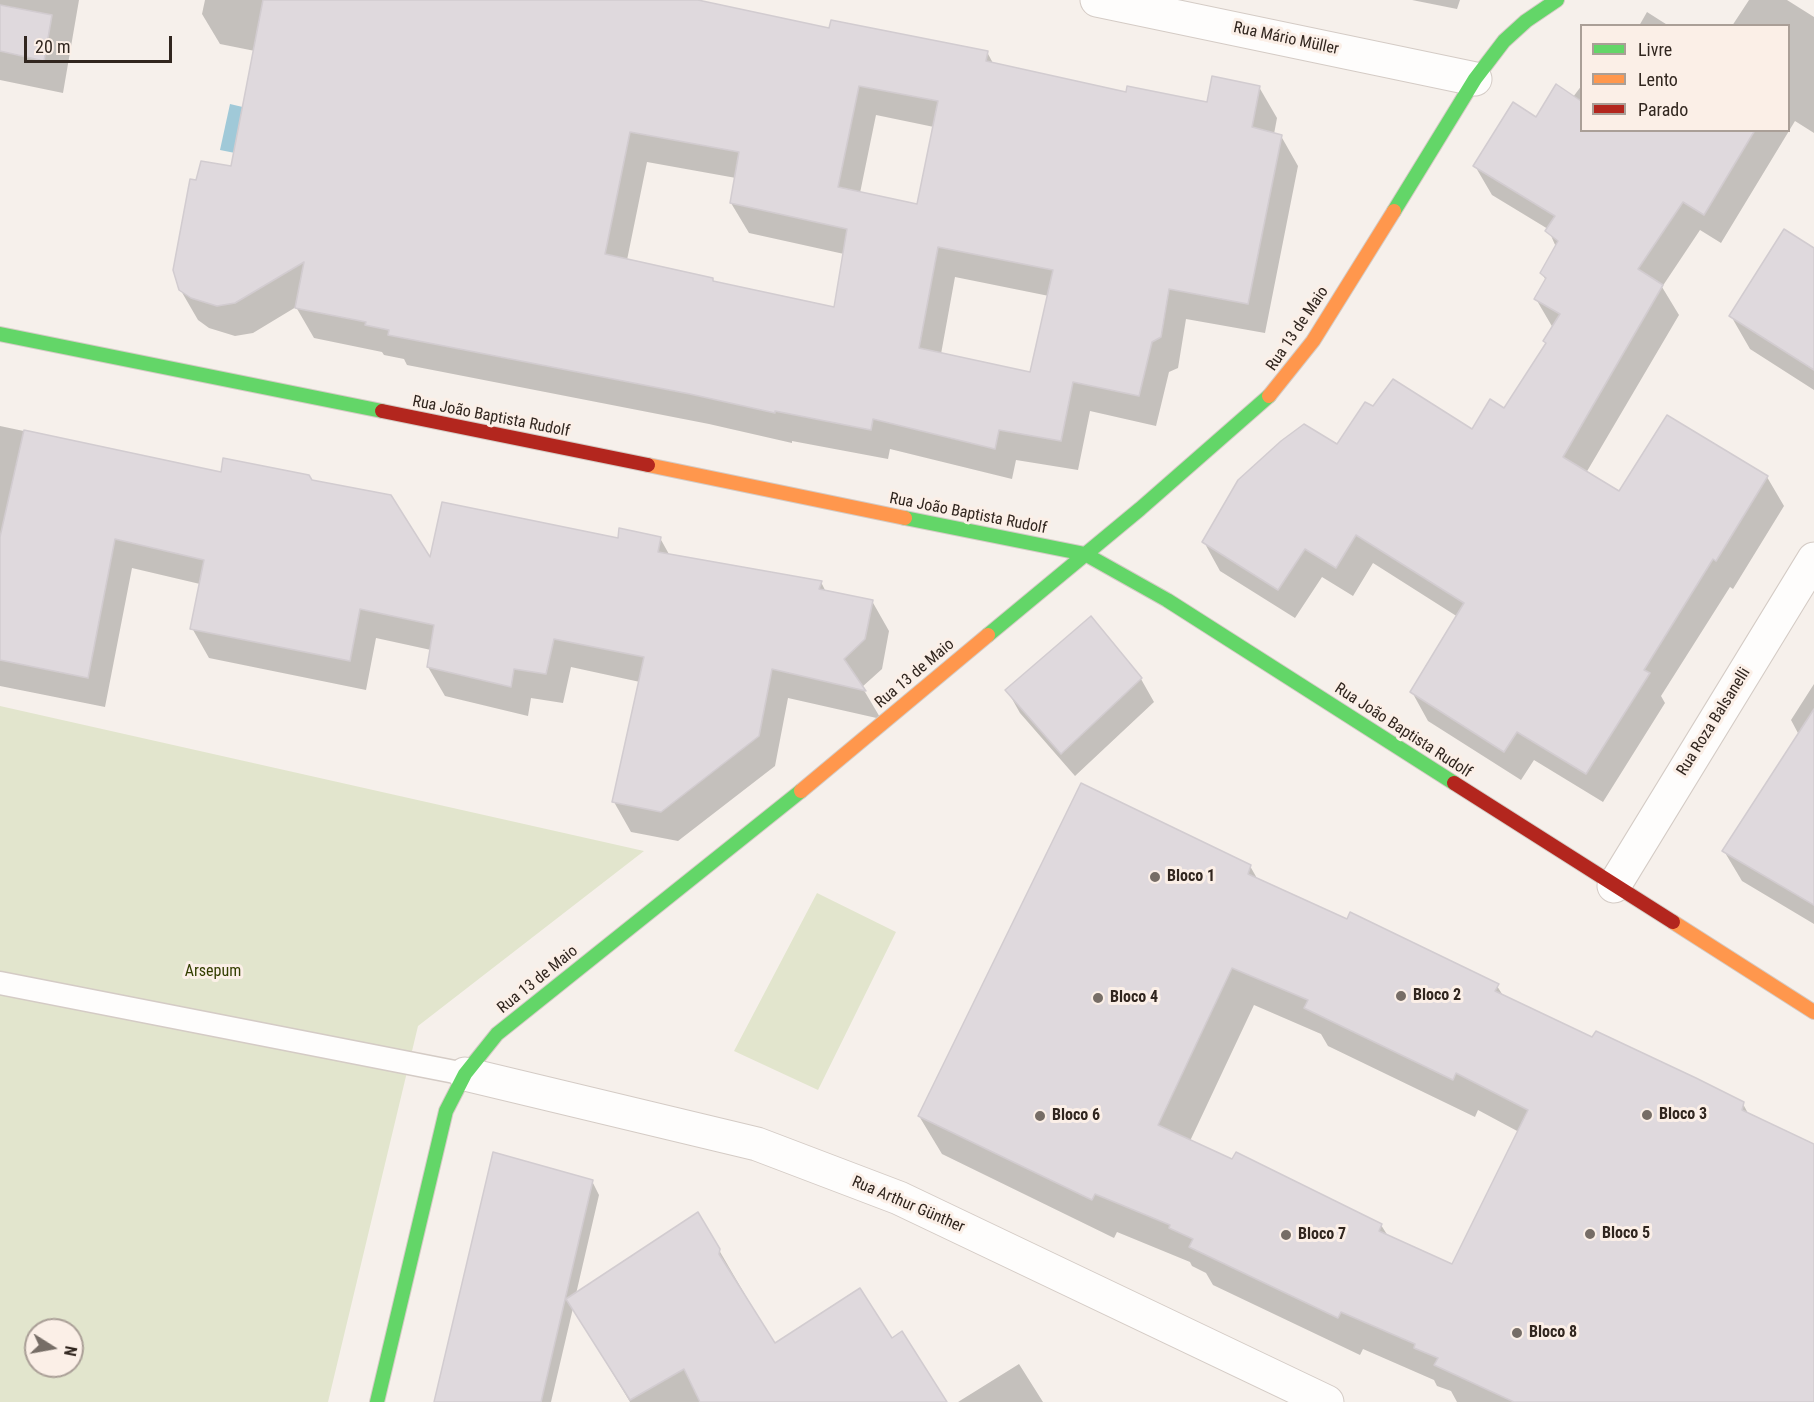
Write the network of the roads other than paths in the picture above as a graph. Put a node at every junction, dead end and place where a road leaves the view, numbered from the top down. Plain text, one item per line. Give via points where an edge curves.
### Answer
1 (1096, 0) edge
2 (1557, 0) edge
3 (1475, 79) junction
4 (0, 334) edge
5 (1085, 554) junction
6 (1814, 559) edge
7 (1614, 886) junction
8 (0, 983) edge
9 (1814, 1012) edge
10 (465, 1074) junction
11 (377, 1402) edge
12 (1328, 1402) edge

1 - 3 street, Rua Mário Müller
2 - 3 street, Rua 13 de Maio via 1504,41
3 - 5 street, Rua 13 de Maio via 1293,370 1228,434
4 - 5 street, Rua João Baptista Rudolf
5 - 7 street, Rua João Baptista Rudolf via 1167,600
5 - 10 street, Rua 13 de Maio via 774,813 497,1034
6 - 7 street, Rua Roza Balsanelli
7 - 9 street, Rua João Baptista Rudolf
8 - 10 lane
10 - 11 street, Rua 13 de Maio via 446,1111
10 - 12 street, Rua Arthur Günther via 757,1144 888,1194

